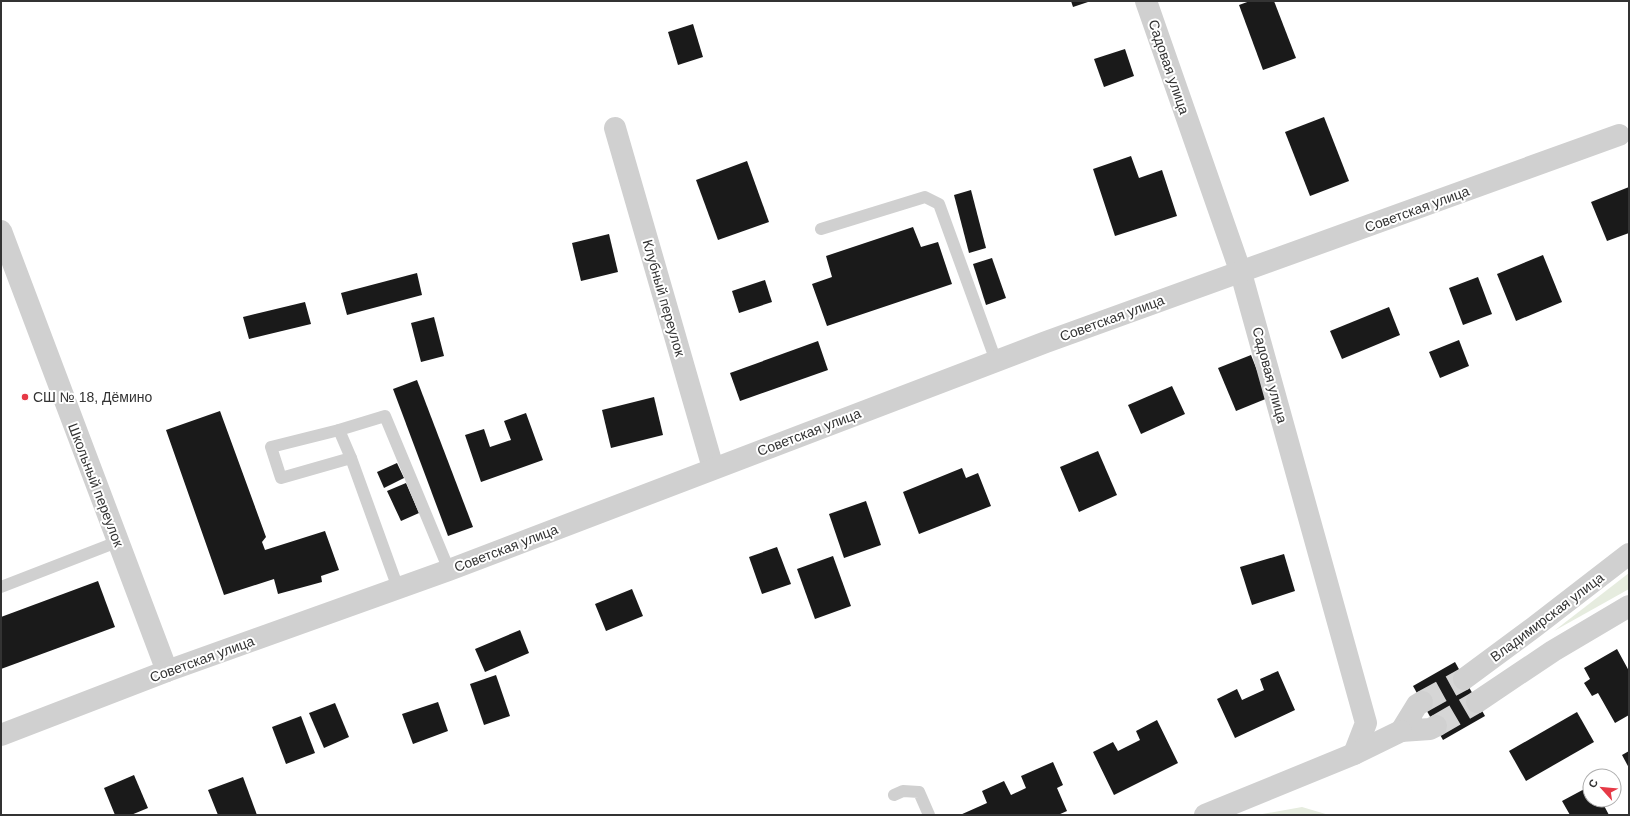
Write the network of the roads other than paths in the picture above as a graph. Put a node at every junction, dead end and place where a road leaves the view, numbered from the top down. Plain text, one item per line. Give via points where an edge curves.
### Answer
1 (1146, 1) edge
2 (615, 128) dead end
3 (1619, 136) dead end
4 (821, 229) dead end
5 (1, 231) edge
6 (1241, 273) junction
7 (996, 361) junction
8 (338, 430) junction
9 (351, 458) junction
10 (713, 468) junction
11 (117, 542) junction
12 (1629, 554) edge
13 (449, 570) junction
14 (1, 587) edge
15 (398, 588) junction
16 (1629, 606) edge
17 (167, 671) junction
18 (1464, 678) tunnel mouth
19 (1422, 702) tunnel mouth
20 (1477, 702) tunnel mouth
21 (1436, 726) tunnel mouth
22 (1401, 731) junction
23 (1, 735) edge
24 (1354, 754) junction
25 (894, 795) dead end
26 (929, 815) edge
27 (1205, 815) edge

1 - 6 street, Садовая улица
2 - 10 street, Клубный переулок
3 - 6 street, Советская улица
4 - 7 lane via 925,197 939,204
5 - 11 street, Школьный переулок
6 - 7 street, Советская улица
6 - 24 street, Садовая улица via 1366,723
7 - 10 street, Советская улица
8 - 9 lane
8 - 9 lane via 271,447 281,478
8 - 13 lane via 385,416
9 - 15 lane
10 - 13 street, Советская улица
11 - 14 lane
11 - 17 street, Школьный переулок
12 - 18 street, Владимирская улица
13 - 15 street, Советская улица
15 - 17 street, Советская улица
16 - 20 street, Владимирская улица via 1553,651
17 - 23 street, Советская улица
19 - 22 street via 1417,705
21 - 22 street via 1430,729
22 - 24 street
24 - 27 street
25 - 26 lane via 903,791 919,792

